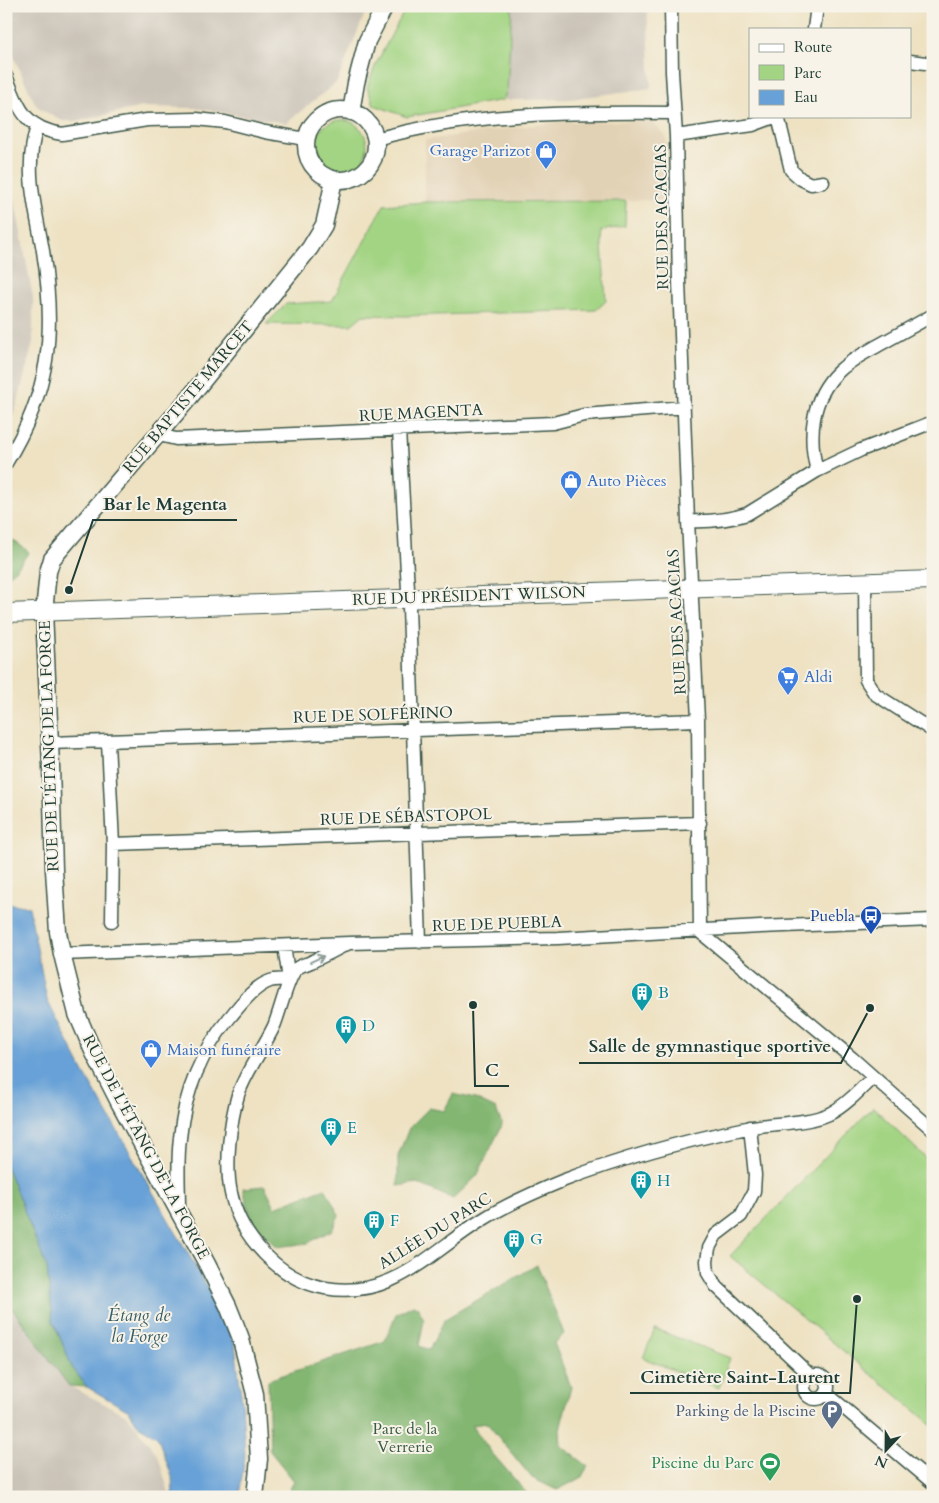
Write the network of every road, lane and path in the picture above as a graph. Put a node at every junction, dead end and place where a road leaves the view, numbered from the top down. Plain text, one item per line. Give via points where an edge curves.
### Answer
1 (385, 6) edge
2 (671, 6) edge
3 (817, 6) edge
4 (814, 28) edge
5 (912, 62) edge
6 (933, 64) edge
7 (6, 76) edge
8 (351, 112) junction
9 (674, 113) junction
10 (772, 118) edge
11 (778, 118) edge
12 (37, 127) junction
13 (676, 136) junction
14 (306, 138) junction
15 (376, 140) junction
16 (334, 180) junction
17 (823, 182) dead end
18 (933, 315) edge
19 (684, 406) junction
20 (933, 422) edge
21 (399, 430) junction
22 (159, 435) junction
23 (6, 464) edge
24 (817, 472) junction
25 (688, 521) junction
26 (933, 580) edge
27 (865, 582) junction
28 (692, 589) junction
29 (408, 598) junction
30 (44, 612) junction
31 (6, 613) edge
32 (698, 720) junction
33 (412, 730) junction
34 (933, 731) edge
35 (108, 742) junction
36 (50, 743) junction
37 (700, 823) junction
38 (416, 833) junction
39 (113, 844) junction
40 (112, 920) dead end
41 (933, 920) edge
42 (700, 932) junction
43 (420, 942) junction
44 (349, 943) junction
45 (291, 946) junction
46 (62, 954) junction
47 (297, 968) junction
48 (289, 979) junction
49 (872, 1077) junction
50 (750, 1127) junction
51 (933, 1130) edge
52 (179, 1210) junction
53 (811, 1376) junction
54 (826, 1393) junction
55 (933, 1483) edge
56 (255, 1497) edge

1 - 8 street via 367,41
2 - 9 street, RUE DES ACACIAS
3 - 4 street
5 - 6 street
7 - 12 street via 24,114
8 - 14 street via 332,111 323,115 315,121
8 - 15 street via 367,122
9 - 13 street, RUE DES ACACIAS
9 - 15 street via 501,117 422,128
10 - 13 street via 753,125
11 - 17 street via 791,170 811,184
12 - 14 street via 62,134 147,120 196,119
12 - 23 street via 30,166 49,295 48,350 37,401
13 - 19 street, RUE DES ACACIAS
14 - 16 street via 312,165
15 - 16 street via 376,151 366,171 346,180
16 - 22 street, RUE BAPTISTE MARCET via 322,232
18 - 24 street via 850,361 826,386 814,419 812,436
19 - 21 street, RUE MAGENTA via 584,415 553,423
19 - 25 street, RUE DES ACACIAS
20 - 24 street via 861,450
21 - 22 street, RUE MAGENTA via 176,439
21 - 29 street
22 - 30 street, RUE BAPTISTE MARCET via 52,559
24 - 25 street via 747,514
25 - 28 street, RUE DES ACACIAS
26 - 27 main road, RUE DU PRÉSIDENT WILSON
27 - 28 main road, RUE DU PRÉSIDENT WILSON
27 - 34 street via 866,680 874,694
28 - 29 main road, RUE DU PRÉSIDENT WILSON
28 - 32 street, RUE DES ACACIAS
29 - 30 main road, RUE DU PRÉSIDENT WILSON
29 - 33 street
30 - 31 main road, RUE DU PRÉSIDENT WILSON
30 - 36 street, RUE DE L'ÉTANG DE LA FORGE
32 - 33 street, RUE DE SOLFÉRINO
32 - 37 street, RUE DES ACACIAS
33 - 35 street, RUE DE SOLFÉRINO
33 - 38 street
35 - 36 street, RUE DE SOLFÉRINO
35 - 39 street
36 - 46 street, RUE DE L'ÉTANG DE LA FORGE via 55,885
37 - 38 street, RUE DE SÉBASTOPOL
37 - 42 street, RUE DES ACACIAS
38 - 39 street, RUE DE SÉBASTOPOL
38 - 43 street
39 - 40 street
41 - 42 street, RUE DE PUEBLA
42 - 43 street, RUE DE PUEBLA
42 - 49 street
43 - 44 street, RUE DE PUEBLA
44 - 45 street, RUE DE PUEBLA
47 -> 44 street, ALLÉE DU PARC
45 - 46 street, RUE DE PUEBLA
45 - 47 street
45 - 48 street, ALLÉE DU PARC
46 - 52 street, RUE DE L'ÉTANG DE LA FORGE via 77,1014 93,1051
47 - 48 street, ALLÉE DU PARC
48 - 50 street, ALLÉE DU PARC via 276,1021 239,1094 229,1145 230,1193 241,1221 259,1248 278,1267 299,1280 322,1288 341,1290 386,1283 419,1265 483,1219 559,1182 621,1159
48 - 52 street via 270,981 254,992 228,1020 202,1059 187,1101 180,1136
49 - 50 street, ALLÉE DU PARC via 831,1113 818,1118
49 - 51 street
50 - 53 street via 754,1191 741,1216 716,1235 709,1248 708,1273 716,1286
52 - 56 street, RUE DE L'ÉTANG DE LA FORGE via 228,1306 248,1362 258,1426
53 - 54 street via 819,1375 825,1379
53 - 54 street via 805,1382 806,1393 812,1398
54 - 55 street

